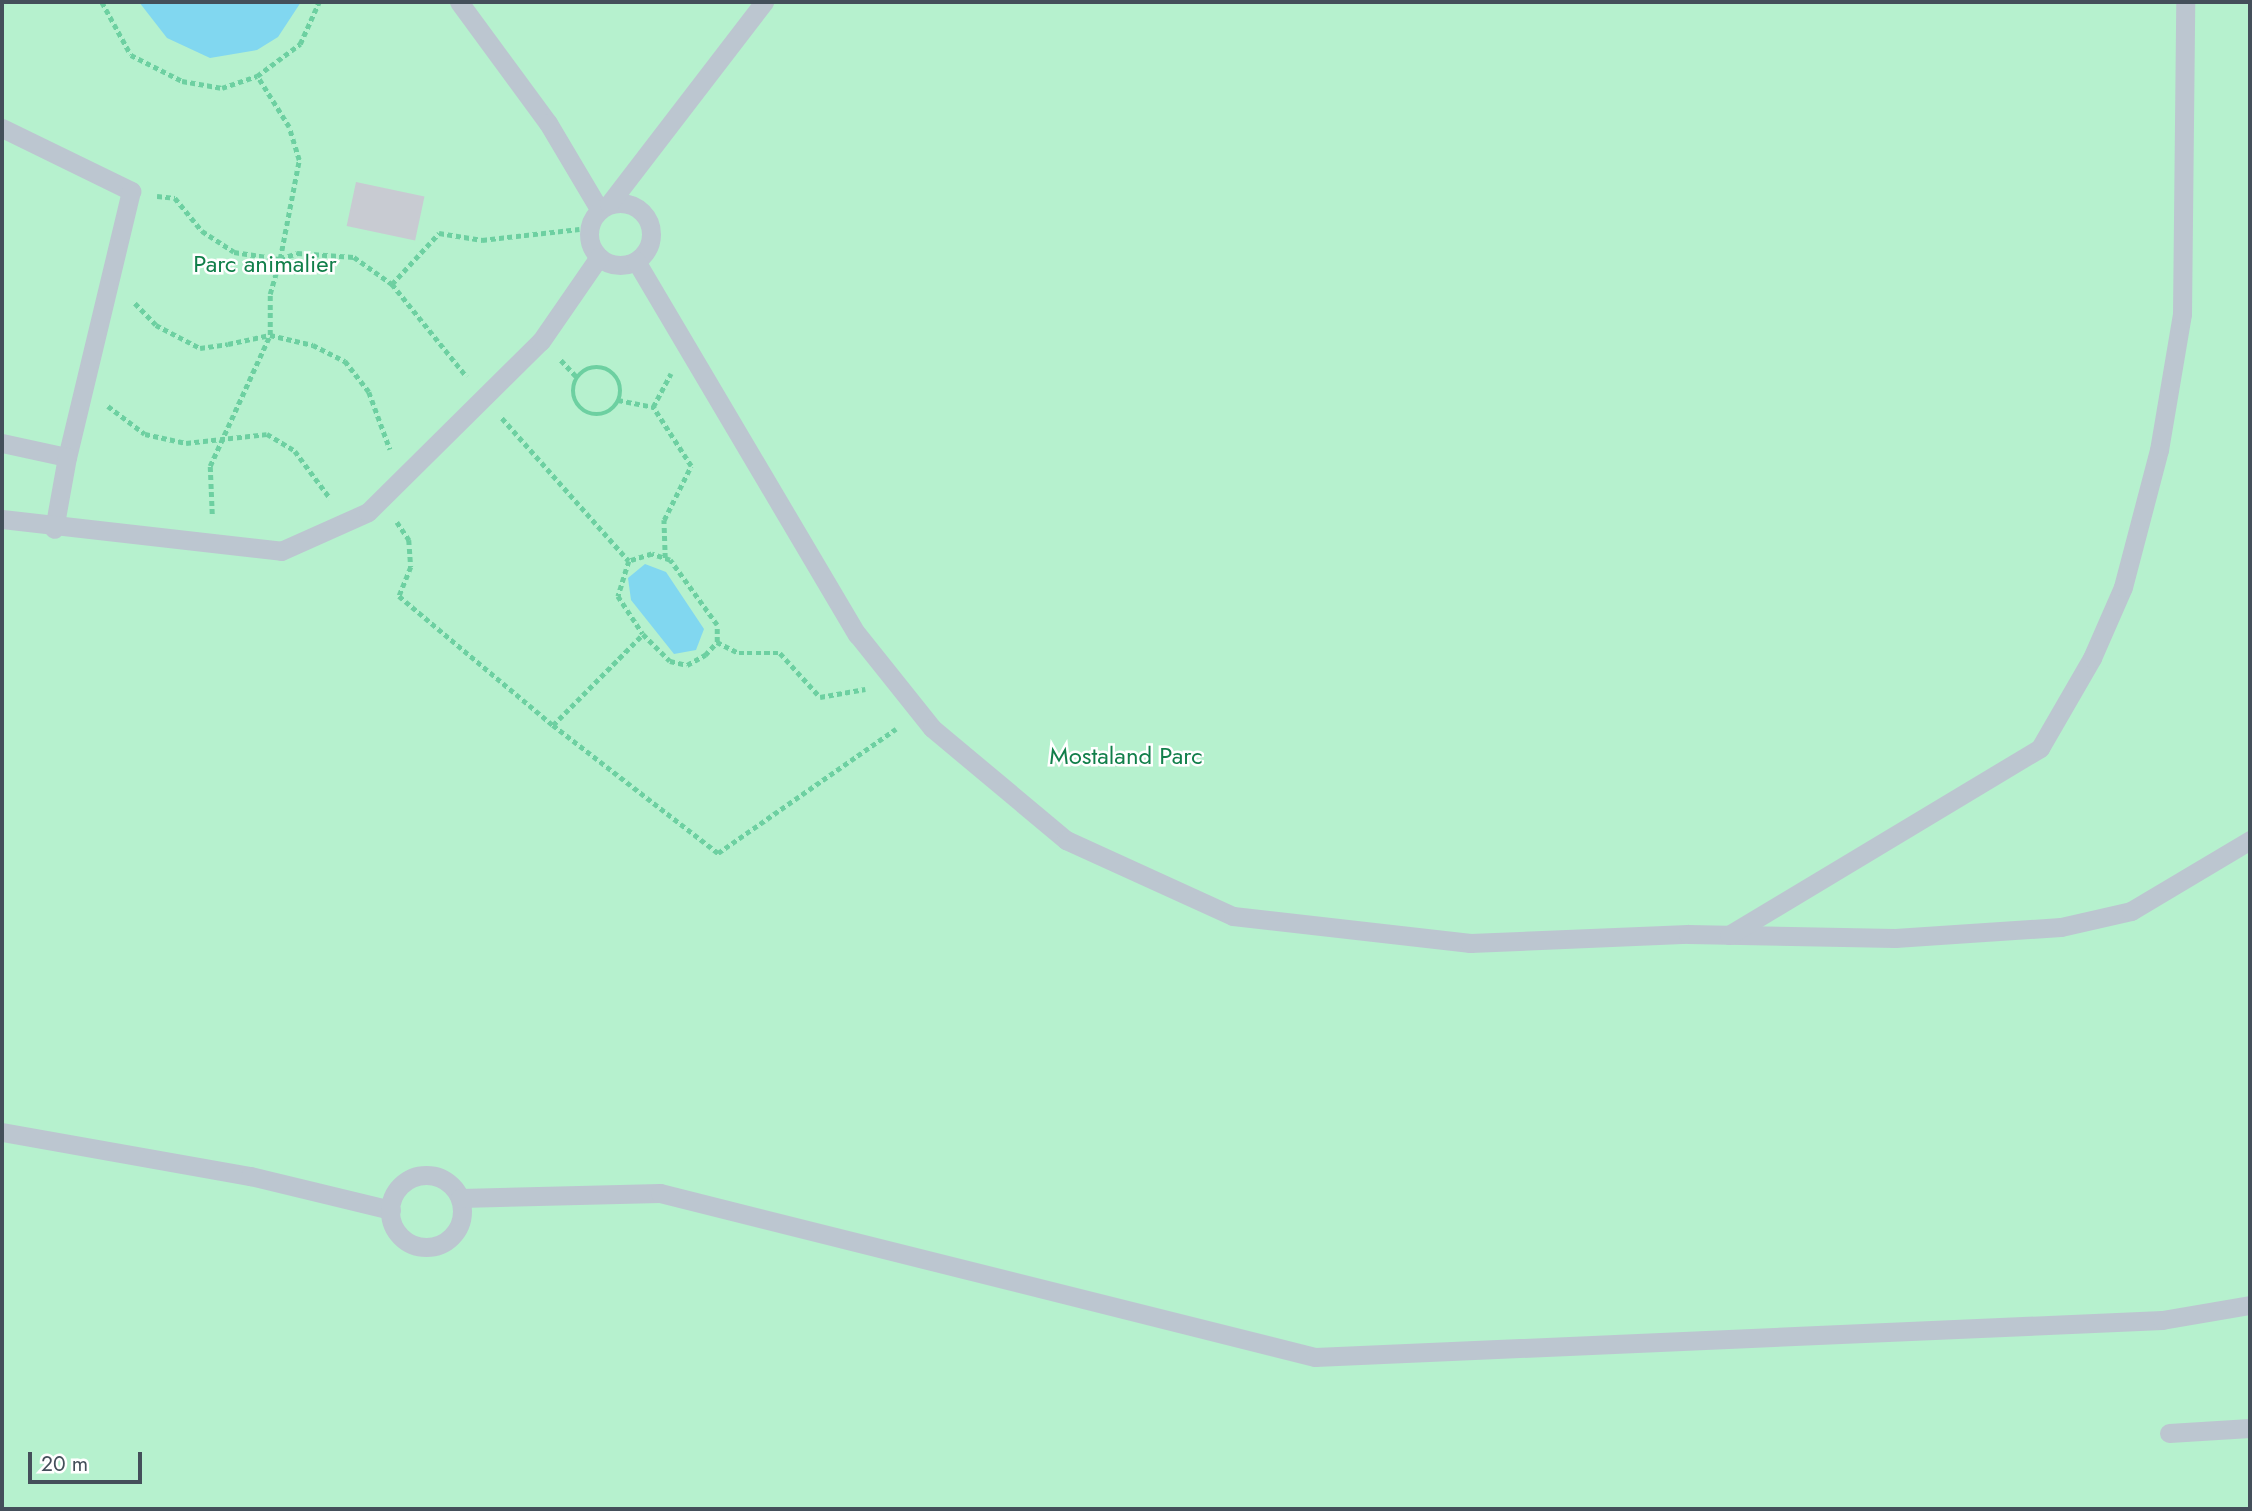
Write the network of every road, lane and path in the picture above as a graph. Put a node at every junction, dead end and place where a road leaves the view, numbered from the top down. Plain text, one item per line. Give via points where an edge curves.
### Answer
1 (102, 2) edge
2 (319, 2) edge
3 (459, 2) edge
4 (764, 2) edge
5 (2185, 2) edge
6 (257, 76) junction
7 (2, 128) edge
8 (604, 206) junction
9 (153, 208) dead end
10 (589, 228) junction
11 (599, 257) junction
12 (280, 259) junction
13 (636, 261) junction
14 (392, 284) junction
15 (129, 294) dead end
16 (270, 335) junction
17 (694, 354) junction
18 (83, 390) junction
19 (483, 398) junction
20 (618, 400) junction
21 (653, 407) junction
22 (222, 435) junction
23 (2, 443) edge
24 (66, 457) junction
25 (402, 479) junction
26 (382, 499) junction
27 (2, 519) edge
28 (345, 522) junction
29 (54, 528) junction
30 (216, 544) junction
31 (666, 558) junction
32 (628, 561) junction
33 (643, 634) junction
34 (716, 642) junction
35 (891, 676) junction
36 (919, 712) junction
37 (553, 725) junction
38 (2250, 840) edge
39 (1729, 934) junction
40 (2, 1132) edge
41 (460, 1198) junction
42 (391, 1210) junction
43 (2250, 1306) edge
44 (2250, 1428) edge
45 (2169, 1433) dead end

1 - 6 path via 131,55 158,72 222,88
2 - 6 path via 300,44
3 - 8 lane
4 - 8 lane
5 - 39 lane via 2182,314 2160,450 2123,587 2092,658 2040,748
6 - 12 path via 289,127 299,160
7 - 18 lane via 131,191
8 - 10 lane
8 - 13 lane via 630,204 647,217 649,246
9 - 12 path via 156,196 175,198 202,231 234,253
10 - 11 lane
10 - 14 path via 482,240 439,233
11 - 13 lane via 617,265
11 - 19 lane via 541,341
12 - 14 path via 297,253 354,257
12 - 16 path via 270,294
13 - 17 lane
14 - 19 path
15 - 16 path via 156,325 200,348
16 - 22 path via 250,391
16 - 25 path via 313,345 345,361 369,392
17 - 21 path via 662,380
17 - 35 lane via 857,634
18 - 22 path via 145,434 186,443
18 - 24 lane
19 - 25 lane
19 - 32 path
20 - 20 path via 620,384 606,369 577,377 573,398 588,413 608,412
20 - 21 path
21 - 31 path via 691,466 664,520
22 - 28 path via 267,434 295,451
22 - 30 path via 210,466
23 - 24 lane
24 - 29 lane
25 - 26 lane
26 - 28 lane
26 - 37 path via 409,540 411,567 399,596
27 - 29 lane
28 - 30 lane via 281,551
29 - 30 lane
31 - 32 path via 652,554
31 - 34 path via 717,625
32 - 33 path via 618,596
33 - 34 path via 670,661 687,665
33 - 37 path
34 - 35 path via 738,653 780,653 820,698 853,696
35 - 36 lane
36 - 37 path via 718,853
36 - 39 lane via 1066,840 1233,916 1470,943
38 - 39 lane via 2131,911 2061,927 1895,938
40 - 42 lane via 250,1176
41 - 42 lane via 445,1180 420,1175 399,1187
41 - 42 lane via 461,1222 438,1245 405,1240
41 - 43 lane via 660,1194 1315,1357 2162,1320
44 - 45 lane

